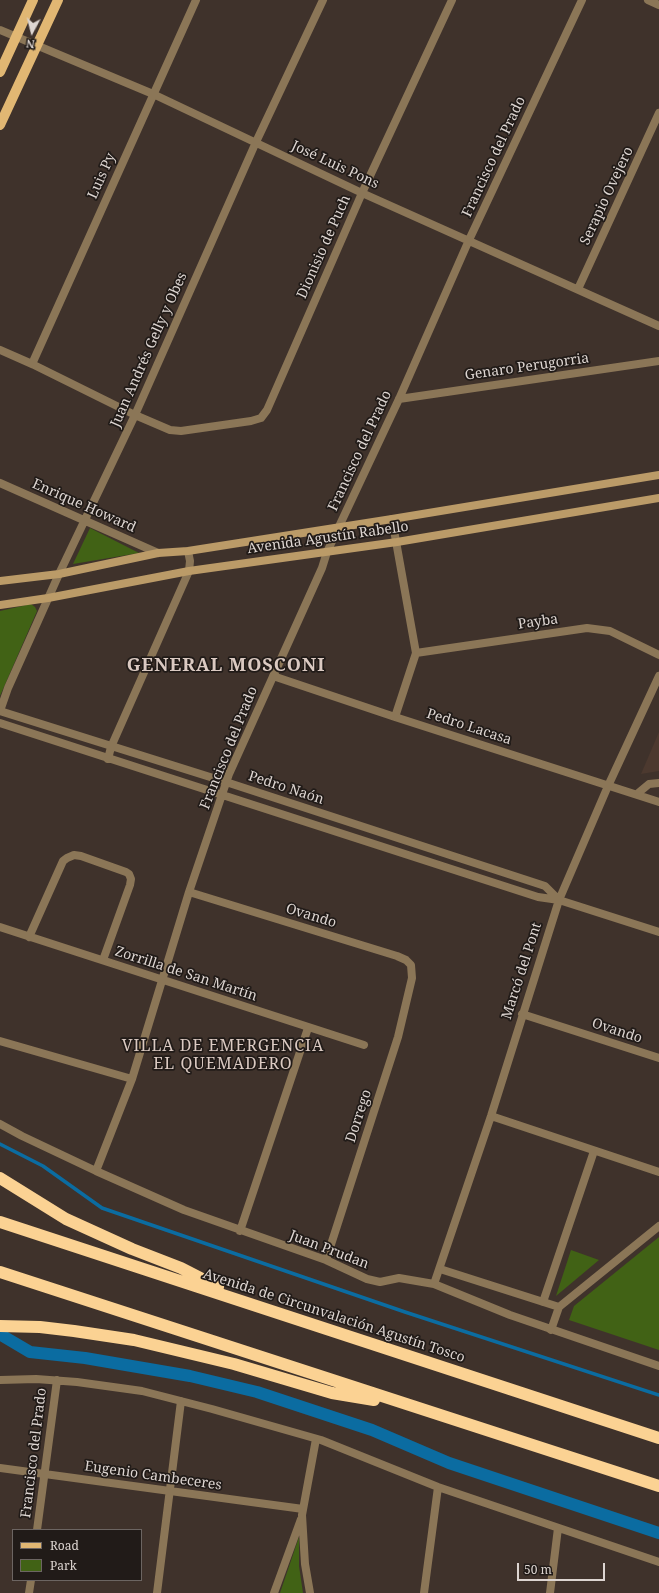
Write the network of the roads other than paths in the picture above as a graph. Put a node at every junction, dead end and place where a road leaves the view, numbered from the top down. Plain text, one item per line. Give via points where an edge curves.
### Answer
1 (33, 0) edge
2 (58, 0) edge
3 (196, 0) edge
4 (323, 0) edge
5 (452, 0) edge
6 (582, 0) edge
7 (648, 0) edge
8 (659, 5) edge
9 (0, 30) edge
10 (16, 38) junction
11 (37, 46) junction
12 (0, 72) edge
13 (153, 94) junction
14 (659, 114) edge
15 (0, 125) edge
16 (256, 142) junction
17 (362, 193) junction
18 (469, 240) junction
19 (578, 288) junction
20 (659, 326) edge
21 (0, 350) edge
22 (659, 361) edge
23 (32, 364) junction
24 (399, 399) junction
25 (134, 415) junction
26 (659, 475) edge
27 (0, 483) edge
28 (659, 498) edge
29 (392, 519) junction
30 (83, 520) junction
31 (339, 527) junction
32 (397, 542) junction
33 (188, 551) junction
34 (327, 552) junction
35 (158, 553) junction
36 (189, 571) junction
37 (59, 574) junction
38 (0, 581) edge
39 (48, 598) junction
40 (0, 605) edge
41 (416, 653) junction
42 (659, 655) edge
43 (273, 676) junction
44 (659, 676) edge
45 (0, 711) edge
46 (395, 717) junction
47 (0, 723) edge
48 (112, 747) junction
49 (108, 758) junction
50 (226, 782) junction
51 (659, 783) edge
52 (608, 786) junction
53 (222, 794) junction
54 (637, 794) junction
55 (659, 802) edge
56 (189, 892) junction
57 (559, 900) junction
58 (0, 927) edge
59 (659, 932) edge
60 (29, 937) junction
61 (103, 960) junction
62 (412, 978) joint
63 (162, 980) junction
64 (522, 1014) junction
65 (308, 1028) junction
66 (0, 1041) edge
67 (364, 1045) dead end
68 (659, 1058) edge
69 (132, 1079) junction
70 (491, 1116) junction
71 (0, 1124) edge
72 (594, 1151) junction
73 (96, 1171) junction
74 (659, 1172) edge
75 (0, 1178) edge
76 (0, 1222) edge
77 (659, 1226) edge
78 (240, 1231) junction
79 (326, 1260) junction
80 (440, 1269) junction
81 (0, 1272) edge
82 (434, 1284) junction
83 (543, 1302) junction
84 (252, 1304) junction
85 (559, 1307) junction
86 (0, 1326) edge
87 (550, 1330) junction
88 (659, 1366) edge
89 (0, 1380) edge
90 (57, 1380) junction
91 (181, 1401) junction
92 (419, 1408) junction
93 (659, 1438) edge
94 (319, 1440) junction
95 (0, 1468) edge
96 (45, 1474) junction
97 (659, 1486) edge
98 (438, 1487) junction
99 (169, 1491) junction
100 (302, 1512) junction
101 (558, 1528) junction
102 (37, 1529) edge
103 (659, 1562) edge
104 (31, 1581) edge
105 (29, 1593) edge
106 (156, 1593) edge
107 (274, 1593) edge
108 (310, 1593) edge
109 (424, 1593) edge
110 (550, 1593) edge

1 - 10 main road
2 - 11 main road
3 - 13 street, Luis Py
4 - 16 street, Juan Andrés Gelly y Obes
5 - 17 street, Dionisio de Puch
6 - 18 street, Francisco del Prado
7 - 8 street
9 - 10 street, José Luis Pons
10 - 11 street, José Luis Pons
10 - 12 main road
11 - 13 street, José Luis Pons
11 - 15 main road
13 - 16 street, José Luis Pons
13 - 23 street, Luis Py
14 - 19 street, Serapio Ovejero
16 - 17 street, José Luis Pons
16 - 25 street, Juan Andrés Gelly y Obes
17 - 18 street, José Luis Pons
17 - 25 street, Dionisio de Puch via 267,410 261,418 181,431 170,430
18 - 19 street, José Luis Pons
18 - 24 street, Francisco del Prado
19 - 20 street, José Luis Pons
21 - 23 street
22 - 24 street, Genaro Perugorria
23 - 25 street
24 - 31 street, Francisco del Prado
25 - 30 street, Juan Andrés Gelly y Obes
26 - 29 main road, Avenida Agustín Rabello
27 - 30 street, Enrique Howard
28 - 32 main road, Avenida Agustín Rabello
29 - 31 main road, Avenida Agustín Rabello
29 - 32 street
30 - 35 street, Enrique Howard
30 - 37 street, Juan Andrés Gelly y Obes
31 - 33 main road, Avenida Agustín Rabello
31 - 34 street, Francisco del Prado
32 - 34 main road, Avenida Agustín Rabello
32 - 41 street
33 - 35 main road, Avenida Agustín Rabello
33 - 36 street
34 - 36 main road, Avenida Agustín Rabello
34 - 43 street, Francisco del Prado
35 - 37 main road, Avenida Agustín Rabello
36 - 39 main road, Avenida Agustín Rabello
36 - 48 street
37 - 38 main road, Avenida Agustín Rabello
37 - 39 street, Juan Andrés Gelly y Obes
39 - 40 main road, Avenida Agustín Rabello
39 - 45 street, Juan Andrés Gelly y Obes
41 - 42 street, Payba via 587,628 610,631
41 - 46 street
43 - 46 street, Pedro Lacasa
43 - 50 street, Francisco del Prado
44 - 52 street, Marcó del Pont
45 - 48 street, Pedro Naón
46 - 52 street, Pedro Lacasa
47 - 49 street, Pedro Naón
48 - 49 street
48 - 50 street, Pedro Naón
49 - 53 street, Pedro Naón
50 - 53 street, Francisco del Prado
50 - 57 street, Pedro Naón via 545,886
51 - 54 street via 649,784
52 - 54 street, Pedro Lacasa
52 - 57 street, Marcó del Pont
53 - 56 street, Francisco del Prado
53 - 57 street, Pedro Naón via 538,897
54 - 55 street, Pedro Lacasa
56 - 62 street, Ovando via 398,956 411,965
56 - 63 street, Francisco del Prado
57 - 59 street, Pedro Naón
57 - 64 street, Marcó del Pont
58 - 60 street, Zorrilla de San Martín
60 - 61 street, Zorrilla de San Martín
60 - 61 street via 63,861 74,855 81,856 126,872 131,879
61 - 63 street, Zorrilla de San Martín
62 - 79 street, Dorrego via 390,1063
63 - 65 street, Zorrilla de San Martín
63 - 69 street, Francisco del Prado
64 - 68 street, Ovando
64 - 70 street, Marcó del Pont
65 - 67 street, Zorrilla de San Martín
65 - 78 street
66 - 69 street
69 - 73 street, Francisco del Prado
70 - 72 street
70 - 80 street, Marcó del Pont
71 - 73 street, Juan Prudan
72 - 74 street
72 - 83 street
73 - 78 street, Juan Prudan via 184,1210
75 - 84 highway via 66,1218 138,1252 181,1268
76 - 84 highway, Avenida de Circunvalación Agustín Tosco
77 - 85 street
78 - 79 street, Juan Prudan
79 - 82 street, Juan Prudan via 367,1279 380,1282 399,1278
80 - 82 street, Marcó del Pont
80 - 83 street
81 - 92 highway
82 - 87 street, Juan Prudan
83 - 85 street
84 - 93 highway, Avenida de Circunvalación Agustín Tosco
85 - 87 street
86 - 92 highway via 40,1327 104,1334 234,1364 332,1393
87 - 88 street, Juan Prudan
89 - 90 street
90 - 91 street via 142,1391
90 - 96 street, Francisco del Prado
91 - 94 street
91 - 99 street
92 - 97 highway
94 - 98 street
94 - 100 street
95 - 96 street, Eugenio Cambeceres
96 - 99 street, Eugenio Cambeceres
96 - 102 street, Francisco del Prado
98 - 101 street
98 - 109 street
99 - 100 street, Eugenio Cambeceres
99 - 106 street
100 - 107 street
100 - 108 street via 305,1564
101 - 103 street
101 - 110 street
104 - 105 street

